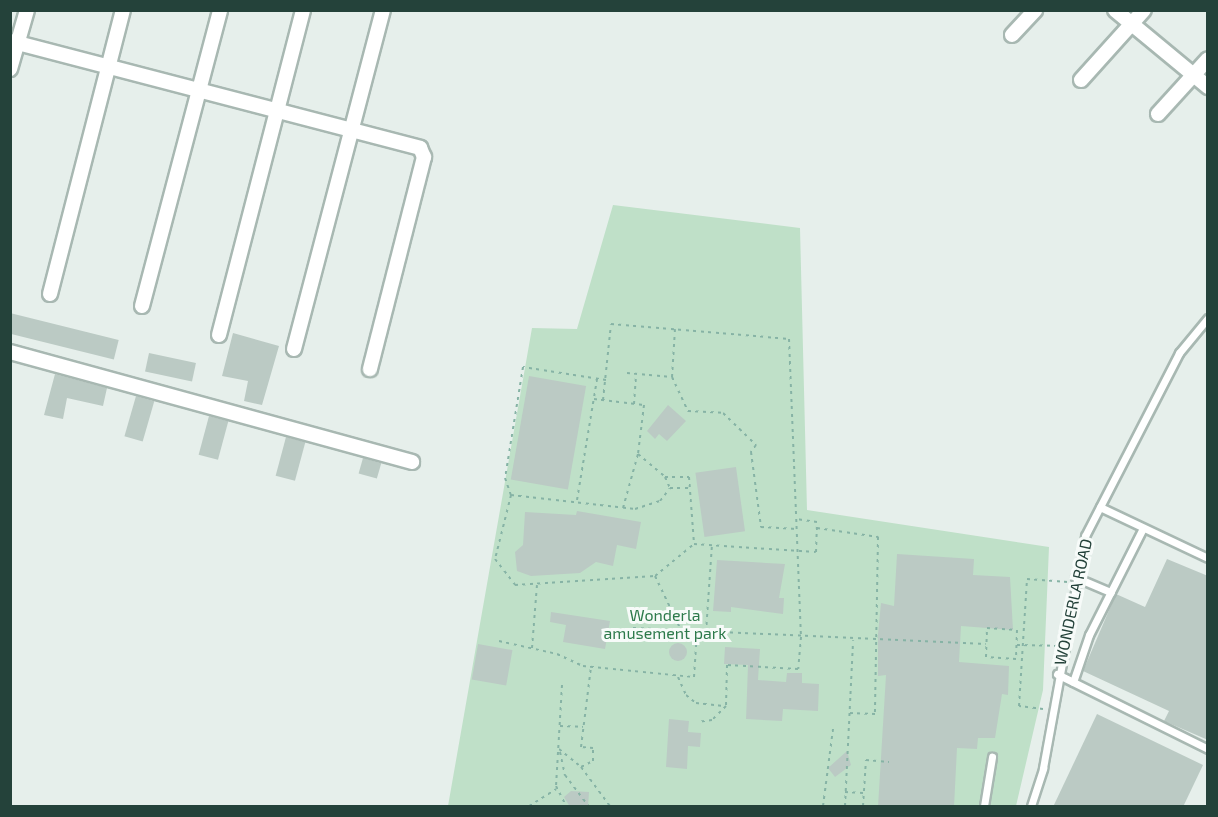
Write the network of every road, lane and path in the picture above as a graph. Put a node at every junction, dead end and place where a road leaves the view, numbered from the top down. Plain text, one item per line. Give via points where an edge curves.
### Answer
1 (27, 10) edge
2 (123, 10) edge
3 (220, 10) edge
4 (303, 10) edge
5 (383, 10) edge
6 (1035, 10) edge
7 (1115, 10) edge
8 (1144, 10) edge
9 (1131, 25) junction
10 (1012, 35) dead end
11 (14, 42) edge
12 (1208, 59) edge
13 (108, 68) junction
14 (10, 69) edge
15 (1193, 75) junction
16 (1081, 80) dead end
17 (1208, 87) edge
18 (199, 91) junction
19 (278, 111) junction
20 (1158, 114) dead end
21 (351, 129) junction
22 (50, 294) dead end
23 (142, 306) dead end
24 (1208, 318) edge
25 (675, 329) junction
26 (219, 335) dead end
27 (294, 349) dead end
28 (10, 352) edge
29 (370, 369) dead end
30 (627, 373) dead end
31 (636, 374) junction
32 (672, 377) junction
33 (597, 379) junction
34 (606, 380) junction
35 (594, 399) junction
36 (603, 400) junction
37 (634, 404) junction
38 (638, 454) junction
39 (412, 462) dead end
40 (665, 477) junction
41 (670, 488) junction
42 (689, 488) junction
43 (511, 495) junction
44 (577, 501) junction
45 (1100, 507) junction
46 (623, 508) junction
47 (796, 519) junction
48 (817, 528) junction
49 (1143, 528) junction
50 (797, 529) junction
51 (694, 544) junction
52 (712, 545) junction
53 (798, 551) junction
54 (1208, 558) edge
55 (655, 576) junction
56 (1075, 580) junction
57 (537, 585) junction
58 (1111, 592) junction
59 (633, 628) dead end
60 (681, 630) junction
61 (697, 631) junction
62 (706, 632) junction
63 (801, 637) junction
64 (853, 640) junction
65 (500, 641) dead end
66 (879, 641) junction
67 (986, 644) junction
68 (1017, 645) junction
69 (1026, 645) junction
70 (1062, 646) junction
71 (532, 648) junction
72 (591, 667) junction
73 (1057, 674) junction
74 (678, 676) junction
75 (1072, 682) junction
76 (562, 685) dead end
77 (726, 706) junction
78 (1051, 710) junction
79 (849, 713) junction
80 (697, 722) dead end
81 (560, 726) junction
82 (583, 727) junction
83 (833, 729) dead end
84 (559, 749) junction
85 (1208, 749) edge
86 (992, 757) dead end
87 (889, 762) dead end
88 (580, 767) junction
89 (556, 789) junction
90 (845, 792) junction
91 (863, 793) junction
92 (529, 807) edge
93 (566, 807) edge
94 (588, 807) edge
95 (609, 807) edge
96 (823, 807) edge
97 (845, 807) edge
98 (863, 807) edge
99 (984, 807) edge
100 (1031, 807) edge

1 - 11 street
2 - 13 street
3 - 18 street
4 - 19 street
5 - 21 street
6 - 10 street
7 - 9 street
8 - 9 street
9 - 15 street
9 - 16 street
11 - 13 street
11 - 14 street
12 - 15 street
13 - 18 street
13 - 22 street
15 - 17 street
15 - 20 street
18 - 19 street
18 - 23 street
19 - 21 street
19 - 26 street
21 - 27 street
21 - 29 street via 420,148 424,157
24 - 45 lane, WONDERLA ROAD via 1179,354
25 - 32 path
25 - 34 path via 611,324
25 - 47 path via 789,339
28 - 39 street
30 - 31 path
31 - 32 path
31 - 37 path
32 - 50 path via 688,411 723,413 756,445 751,452 761,527
33 - 34 path
33 - 35 path
33 - 43 path via 523,367 505,478
34 - 36 path
35 - 36 path
35 - 44 path
36 - 37 path
37 - 38 path via 644,405
38 - 40 path
38 - 46 path
40 - 41 path
40 - 42 path via 688,477
41 - 42 path
41 - 46 path via 660,501 635,509
42 - 51 path
43 - 44 path
43 - 57 path via 495,559 515,585
44 - 46 path
45 - 49 lane
45 - 56 lane, WONDERLA ROAD via 1085,536
47 - 48 path via 817,522
47 - 50 path
48 - 53 path via 816,552
48 - 66 path via 879,537
49 - 54 lane
49 - 58 lane
50 - 53 path
51 - 52 path
51 - 55 path
52 - 53 path
52 - 62 path
53 - 63 path
55 - 57 path
55 - 60 path
56 - 58 lane
56 - 69 path via 1027,579
56 - 70 lane, WONDERLA ROAD
57 - 71 path
58 - 75 lane
59 - 60 path
60 - 61 path
61 - 62 path
61 - 74 path via 694,677
62 - 63 path
63 - 64 path
63 - 77 path via 798,669 727,665
64 - 66 path
64 - 79 path
65 - 71 path
66 - 67 path
66 - 79 path via 875,714
67 - 68 path via 986,657 1016,659
67 - 68 path via 987,628 1017,630
68 - 69 path
69 - 70 path
69 - 78 path via 1019,706
70 - 73 lane, WONDERLA ROAD
71 - 72 path
72 - 74 path
72 - 82 path
73 - 75 lane
73 - 78 lane, WONDERLA ROAD
74 - 77 path via 686,695 696,703
75 - 85 lane
76 - 81 path
77 - 80 path via 712,720
78 - 100 lane, WONDERLA ROAD
79 - 90 path
81 - 82 path
81 - 84 path
82 - 88 path via 581,747 593,748 593,761
83 - 96 path
84 - 88 path
84 - 89 path
84 - 94 path via 565,774
86 - 99 lane
87 - 91 path via 866,760
88 - 95 path
89 - 92 path
89 - 93 path
90 - 91 path
90 - 97 path
91 - 98 path

